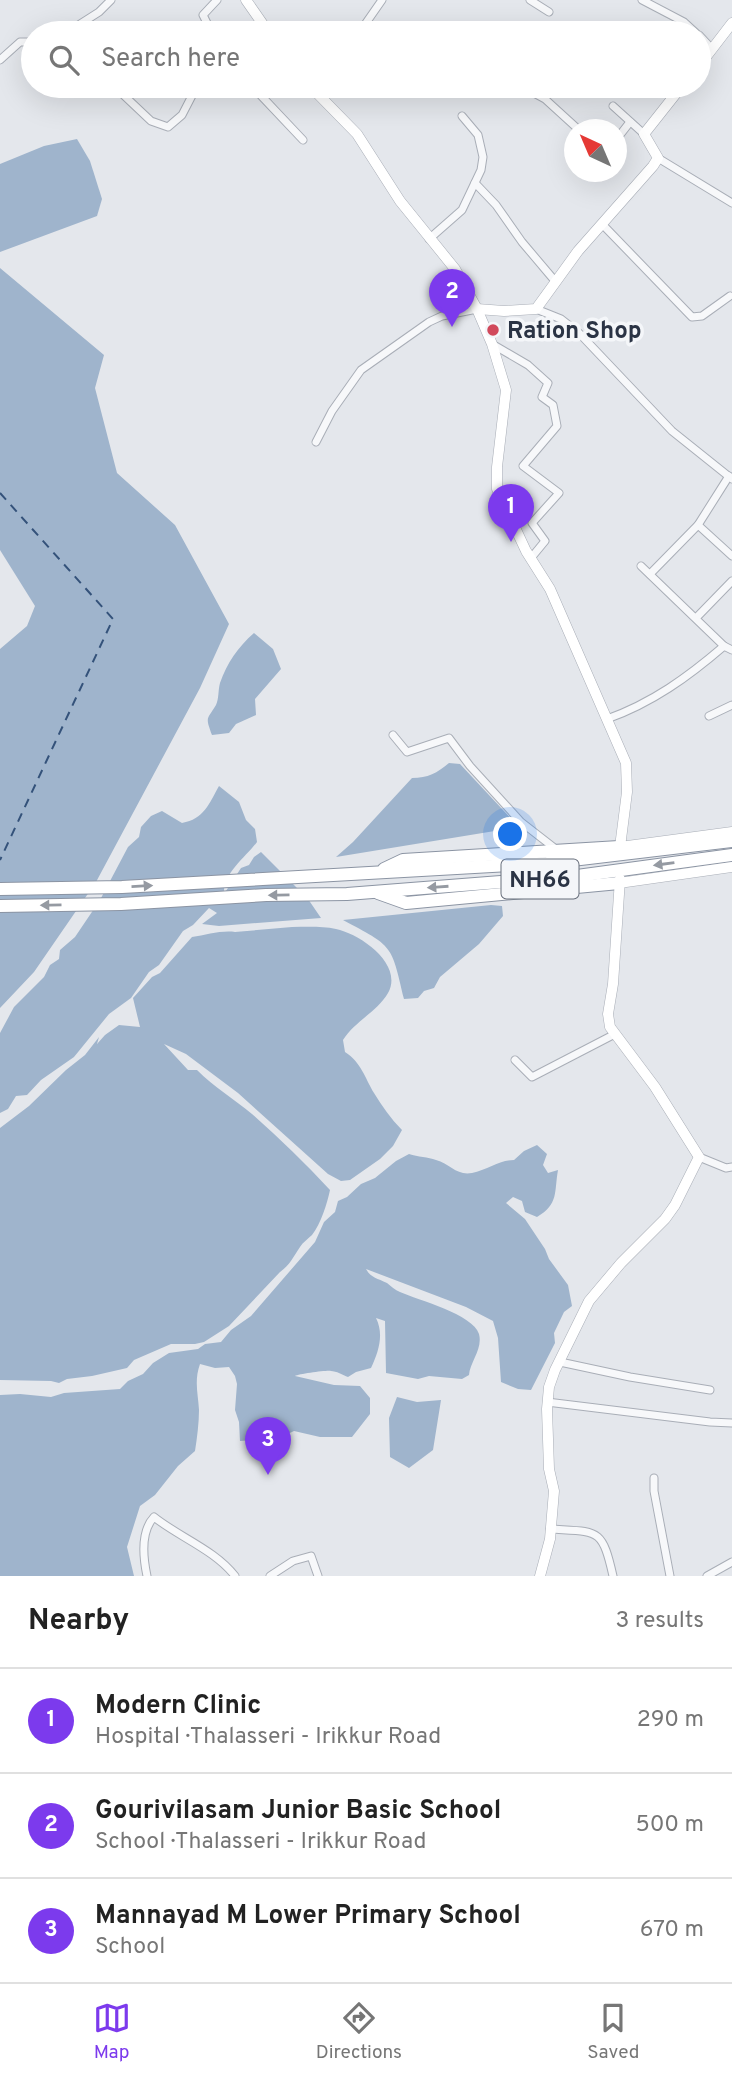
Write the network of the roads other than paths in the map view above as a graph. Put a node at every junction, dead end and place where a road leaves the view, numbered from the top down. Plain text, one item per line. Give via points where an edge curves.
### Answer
1 (111, 0) edge
2 (217, 0) edge
3 (247, 0) edge
4 (382, 0) edge
5 (530, 0) edge
6 (642, 0) edge
7 (549, 12) dead end
8 (85, 21) edge
9 (206, 21) edge
10 (262, 21) edge
11 (367, 21) edge
12 (680, 21) edge
13 (732, 23) edge
14 (21, 42) edge
15 (712, 49) edge
16 (0, 60) edge
17 (127, 98) edge
18 (191, 98) edge
19 (263, 98) edge
20 (322, 98) edge
21 (543, 98) edge
22 (672, 98) edge
23 (613, 106) dead end
24 (462, 116) dead end
25 (567, 119) edge
26 (631, 121) junction
27 (627, 126) edge
28 (644, 134) junction
29 (303, 140) dead end
30 (658, 158) junction
31 (475, 183) junction
32 (732, 203) edge
33 (602, 224) junction
34 (429, 239) junction
35 (555, 281) junction
36 (730, 296) edge
37 (477, 309) junction
38 (536, 309) junction
39 (492, 344) junction
40 (316, 442) dead end
41 (730, 477) edge
42 (698, 526) junction
43 (732, 556) edge
44 (531, 558) junction
45 (641, 566) dead end
46 (650, 574) junction
47 (732, 581) edge
48 (696, 618) junction
49 (724, 646) junction
50 (732, 650) edge
51 (732, 705) edge
52 (709, 716) dead end
53 (607, 719) junction
54 (393, 735) dead end
55 (732, 832) edge
56 (732, 841) edge
57 (620, 847) junction
58 (558, 850) junction
59 (732, 855) edge
60 (732, 867) edge
61 (374, 873) junction
62 (620, 881) junction
63 (0, 889) edge
64 (373, 892) junction
65 (0, 906) edge
66 (615, 1034) junction
67 (515, 1060) dead end
68 (699, 1157) junction
69 (732, 1167) edge
70 (560, 1362) junction
71 (710, 1390) dead end
72 (547, 1402) junction
73 (732, 1423) edge
74 (654, 1478) dead end
75 (550, 1530) junction
76 (732, 1562) edge
77 (147, 1576) edge
78 (235, 1576) edge
79 (270, 1576) edge
80 (318, 1576) edge
81 (540, 1576) edge
82 (613, 1576) edge
83 (670, 1576) edge
84 (707, 1576) edge

1 - 8 street
2 - 9 street via 203,15
3 - 10 main road
4 - 11 street
5 - 7 street
6 - 12 street
13 - 15 main road
14 - 16 street
17 - 18 street via 151,121 168,127 183,115
19 - 29 street
20 - 34 main road via 357,134
21 - 25 street
22 - 28 main road
23 - 26 street
24 - 31 street via 478,135 483,157
26 - 27 street
26 - 28 street
28 - 30 main road
30 - 32 street
30 - 33 main road
31 - 34 street via 463,210
31 - 35 street
33 - 35 main road
33 - 36 street via 692,317 702,316
34 - 37 main road via 455,270
35 - 38 main road
37 - 38 main road
37 - 39 main road
37 - 40 street via 429,322 361,370
38 - 41 street via 579,333 672,431
39 - 44 main road via 506,390 497,489
39 - 44 street via 548,383 542,397 553,405 558,426 523,466 559,493 532,523 544,541
41 - 42 street
42 - 43 street
42 - 46 street
44 - 53 main road via 551,589
45 - 46 street
46 - 48 street
47 - 48 street
48 - 49 street
49 - 50 street
49 - 53 street via 676,686
51 - 52 street
53 - 57 main road via 626,763
54 - 58 street via 407,752 449,738 521,822
55 - 57 main road
56 - 61 highway, NH66 via 557,862
57 - 58 highway
58 - 61 highway via 403,860
59 -> 64 highway, NH66 via 577,876
60 - 62 main road
63 -> 61 highway, NH66
62 - 64 highway via 406,904
62 - 66 main road via 608,1014
64 -> 65 highway, NH66
66 - 67 street via 532,1077
66 - 68 main road
68 - 69 street
68 - 70 main road via 665,1219 589,1301
70 - 71 street
70 - 72 main road
72 - 73 street
72 - 75 main road via 554,1491
74 - 83 street
75 - 81 main road
75 - 82 street via 595,1533 603,1540
76 - 84 street
77 - 78 street via 144,1539 153,1517 224,1563
79 - 80 street via 311,1556

